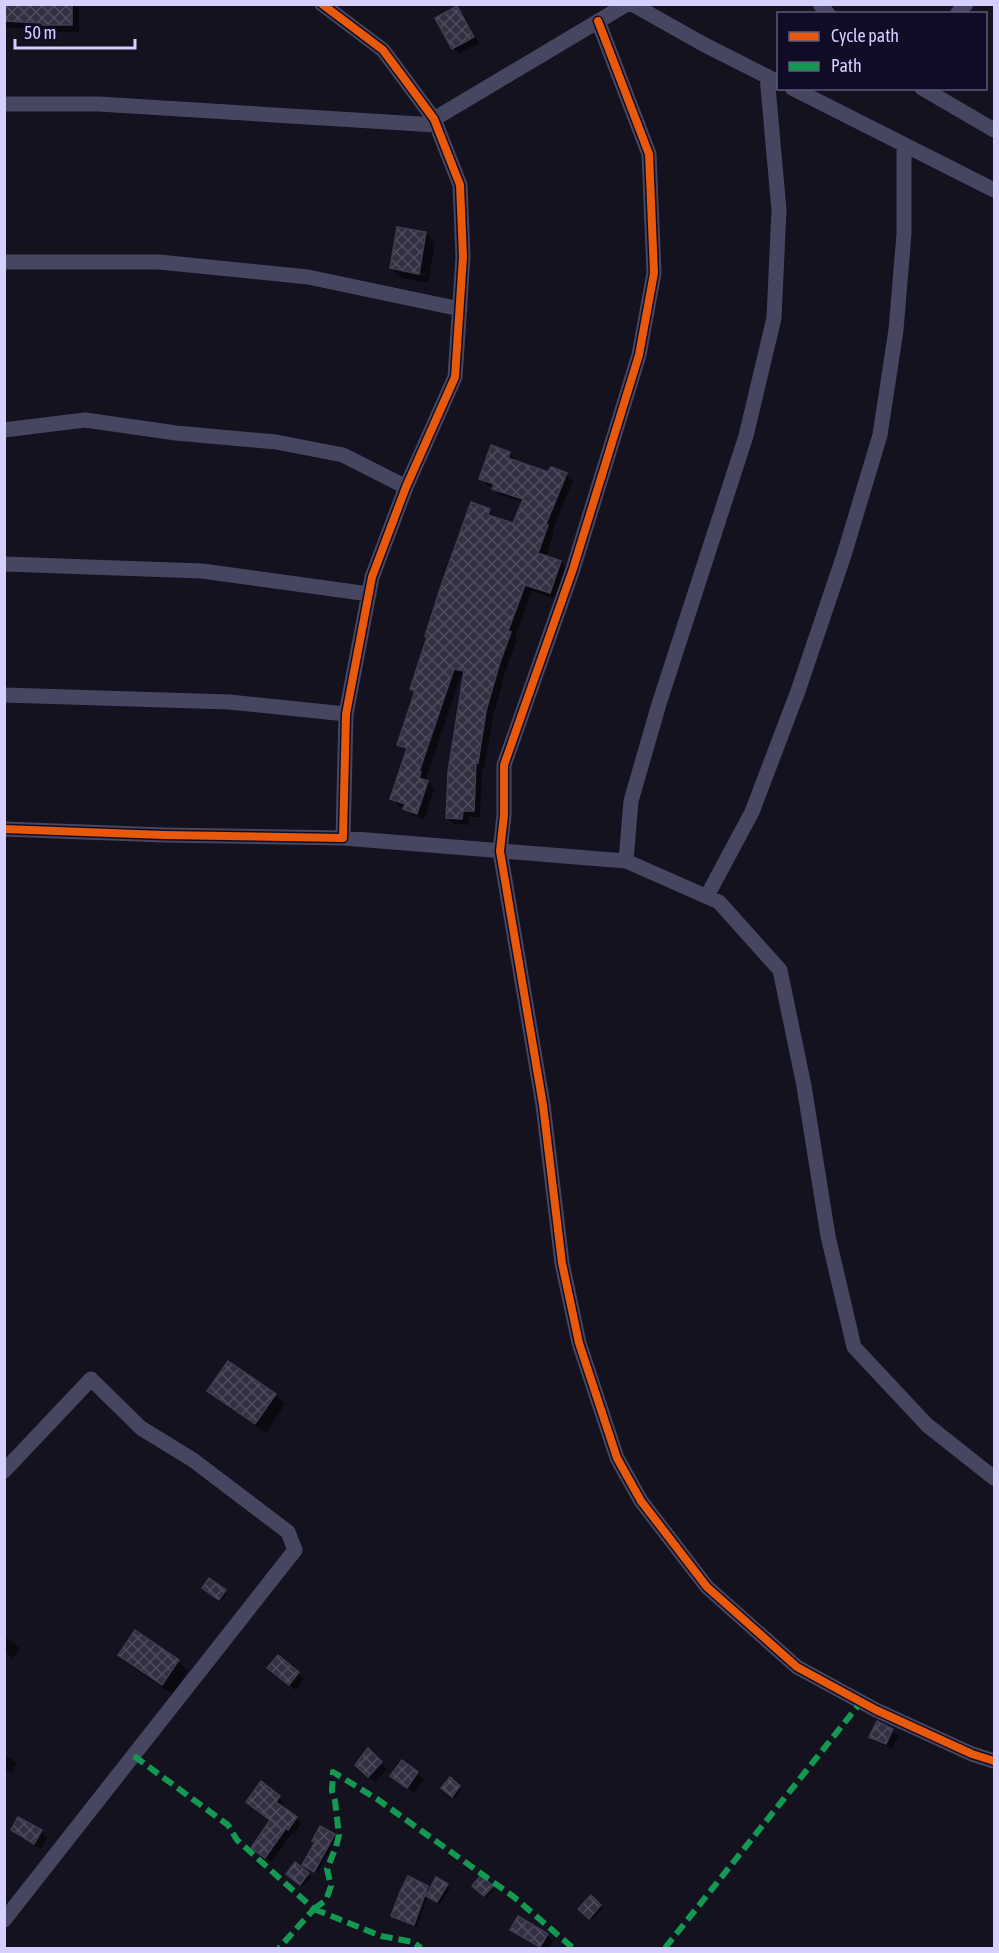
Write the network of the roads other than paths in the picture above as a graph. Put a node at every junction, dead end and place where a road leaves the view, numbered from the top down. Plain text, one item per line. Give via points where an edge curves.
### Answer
1 (322, 4) edge
2 (627, 4) edge
3 (632, 4) edge
4 (598, 21) junction
5 (773, 79) edge
6 (796, 90) edge
7 (925, 90) edge
8 (4, 104) edge
9 (435, 122) junction
10 (994, 130) edge
11 (904, 145) junction
12 (994, 190) edge
13 (4, 262) edge
14 (459, 309) junction
15 (4, 430) edge
16 (406, 487) junction
17 (4, 564) edge
18 (369, 594) junction
19 (4, 695) edge
20 (346, 714) junction
21 (4, 830) edge
22 (343, 838) junction
23 (500, 850) junction
24 (626, 861) junction
25 (707, 896) junction
26 (4, 1471) edge
27 (994, 1478) edge
28 (994, 1761) edge
29 (4, 1920) edge

1 - 9 street via 382,50
2 - 4 street
3 - 5 street
4 - 9 street
4 - 23 street via 649,154 654,273 639,355 573,569 504,765
5 - 24 street via 779,210 774,318 746,436 659,704 632,801
6 - 11 street
7 - 10 street
8 - 9 street via 99,104
9 - 14 street via 460,185 463,257
11 - 12 street
11 - 25 street via 903,246 896,330 880,435 844,555 769,768 752,812
13 - 14 street via 159,262 308,277
14 - 16 street via 455,377
15 - 16 street via 85,420 276,442 343,455
16 - 18 street
17 - 18 street via 202,571
18 - 20 street
19 - 20 street via 229,702
20 - 22 street
21 - 22 street
22 - 23 street
23 - 24 street
23 - 28 street via 543,1105 562,1263 579,1343 617,1458 641,1501 707,1587 797,1667 876,1710
24 - 25 street
25 - 27 street via 720,902 780,970 804,1086 828,1236 854,1347 927,1425
26 - 29 street via 92,1379 141,1428 194,1460 288,1532 295,1550

